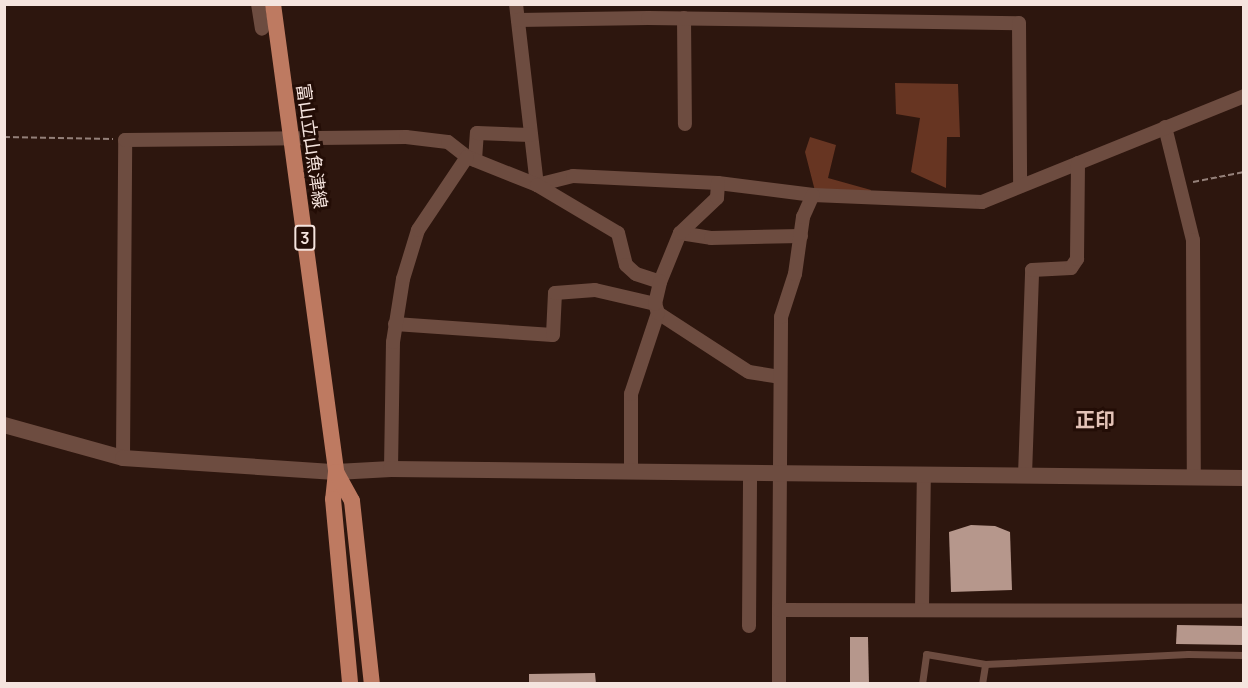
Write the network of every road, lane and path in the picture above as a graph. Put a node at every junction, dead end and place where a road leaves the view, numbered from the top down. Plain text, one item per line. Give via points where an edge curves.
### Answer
1 (258, 4) edge
2 (273, 4) edge
3 (516, 4) edge
4 (648, 11) edge
5 (715, 11) edge
6 (684, 18) junction
7 (518, 20) junction
8 (262, 29) dead end
9 (1244, 96) edge
10 (685, 124) dead end
11 (1164, 127) junction
12 (531, 135) junction
13 (4, 137) edge
14 (291, 138) junction
15 (125, 140) junction
16 (471, 159) junction
17 (1078, 163) junction
18 (1244, 172) edge
19 (718, 183) junction
20 (1179, 184) junction
21 (537, 185) junction
22 (1020, 186) junction
23 (813, 195) junction
24 (680, 233) junction
25 (801, 236) junction
26 (660, 282) junction
27 (656, 308) junction
28 (395, 324) junction
29 (780, 377) junction
30 (4, 424) edge
31 (123, 459) junction
32 (391, 469) junction
33 (336, 472) junction
34 (631, 472) junction
35 (750, 474) junction
36 (777, 474) junction
37 (924, 474) junction
38 (1025, 476) junction
39 (1194, 477) junction
40 (1244, 478) edge
41 (922, 609) junction
42 (779, 610) junction
43 (1244, 611) edge
44 (749, 626) dead end
45 (1244, 655) edge
46 (985, 664) junction
47 (350, 684) edge
48 (372, 684) edge
49 (779, 684) edge
50 (922, 684) edge
51 (982, 684) edge

1 - 8 street
2 - 14 main road, 富山立山魚津線 / 3
3 - 7 street
4 - 6 street
4 - 7 street
5 - 6 street
5 - 22 street via 1019,23
6 - 10 street
7 - 12 street
9 - 11 street
11 - 17 street
11 - 20 street
12 - 16 street via 477,133
12 - 21 street
13 - 15 path
14 - 15 street
14 - 16 street via 406,137 448,142
14 - 33 main road, 富山立山魚津線 / 3
15 - 31 street
16 - 21 street
16 - 28 street via 418,231 403,279
17 - 22 street
17 - 38 street via 1077,259 1071,268 1032,270
18 - 20 path
19 - 21 street via 573,176
19 - 23 street
19 - 24 street via 717,198
20 - 39 street via 1193,240
21 - 26 street via 618,233 626,265 636,274
22 - 23 street via 982,202
23 - 25 street
24 - 25 street via 711,238
24 - 26 street
25 - 29 street via 795,274 781,317
26 - 27 street
27 - 28 street via 595,290 555,293 553,335
27 - 29 street via 749,372
27 - 34 street via 631,394
28 - 32 street
29 - 36 street
30 - 31 street
31 - 33 street
32 - 33 street
32 - 34 street
33 - 47 main road, 富山立山魚津線 / 3 via 333,499
33 - 48 main road, 富山立山魚津線 / 3 via 352,501
34 - 35 street
35 - 36 street
35 - 44 street
36 - 37 street
36 - 42 street
37 - 38 street
37 - 41 street
38 - 39 street
39 - 40 street
41 - 42 street
41 - 43 street
42 - 49 street
45 - 46 lane
46 - 50 lane via 926,654
46 - 51 lane

